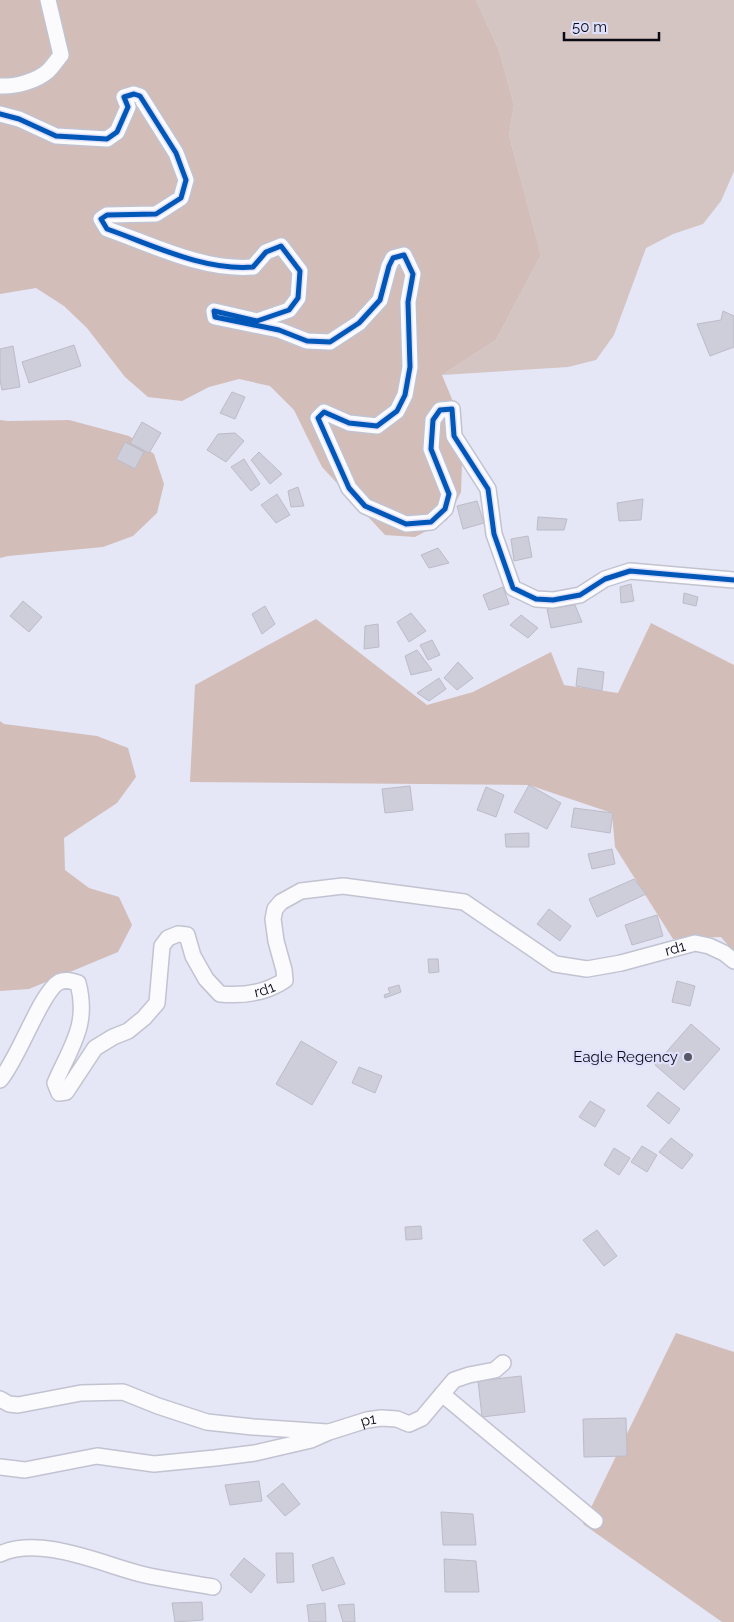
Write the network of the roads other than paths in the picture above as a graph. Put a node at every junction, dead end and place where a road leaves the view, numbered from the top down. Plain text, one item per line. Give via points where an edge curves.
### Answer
1 (48, 0) edge
2 (0, 86) edge
3 (0, 114) edge
4 (734, 580) edge
5 (734, 961) edge
6 (0, 1080) edge
7 (503, 1363) dead end
8 (442, 1394) junction
9 (0, 1398) edge
10 (328, 1432) junction
11 (0, 1467) edge
12 (595, 1521) dead end
13 (0, 1554) edge
14 (213, 1588) dead end

1 - 2 street via 60,55 48,71 33,80
3 - 4 street via 56,136 107,138 117,132 124,120 128,107 124,97 140,96 176,153 186,180 181,198 156,214 107,215 100,219 107,229 194,260 238,268 253,267 266,252 281,246 300,271 298,298 288,310 257,321 214,311 215,317 279,330 307,341 330,342 358,323 380,300 393,258 404,255 413,274 408,302 410,367 405,395 397,412 377,426 349,423 324,412 318,418 350,488 365,506 406,524 431,522 445,509 449,494 431,448 431,439 433,420 440,410 452,409 454,436 488,489 494,534 513,588 536,599 553,600 580,594 605,579 630,571
5 - 6 street, rd1 via 709,946 695,943 587,969 555,964 464,902 343,886 301,891 275,909 276,941 285,980 274,988 237,995 220,994 206,979 186,935 178,934 168,938 162,946 157,1003 128,1031 95,1048 66,1092 58,1093 55,1083 72,1047 82,1012 78,983 66,980 57,983 50,992
7 - 8 street, p1 via 495,1370 454,1380
8 - 10 street, p1 via 422,1418 409,1424 381,1418
8 - 12 street
9 - 10 street via 18,1405 81,1393 123,1392 207,1422
10 - 11 street, p1 via 282,1448 215,1458 154,1464 97,1456 25,1470
13 - 14 street via 13,1549 53,1548 145,1575

